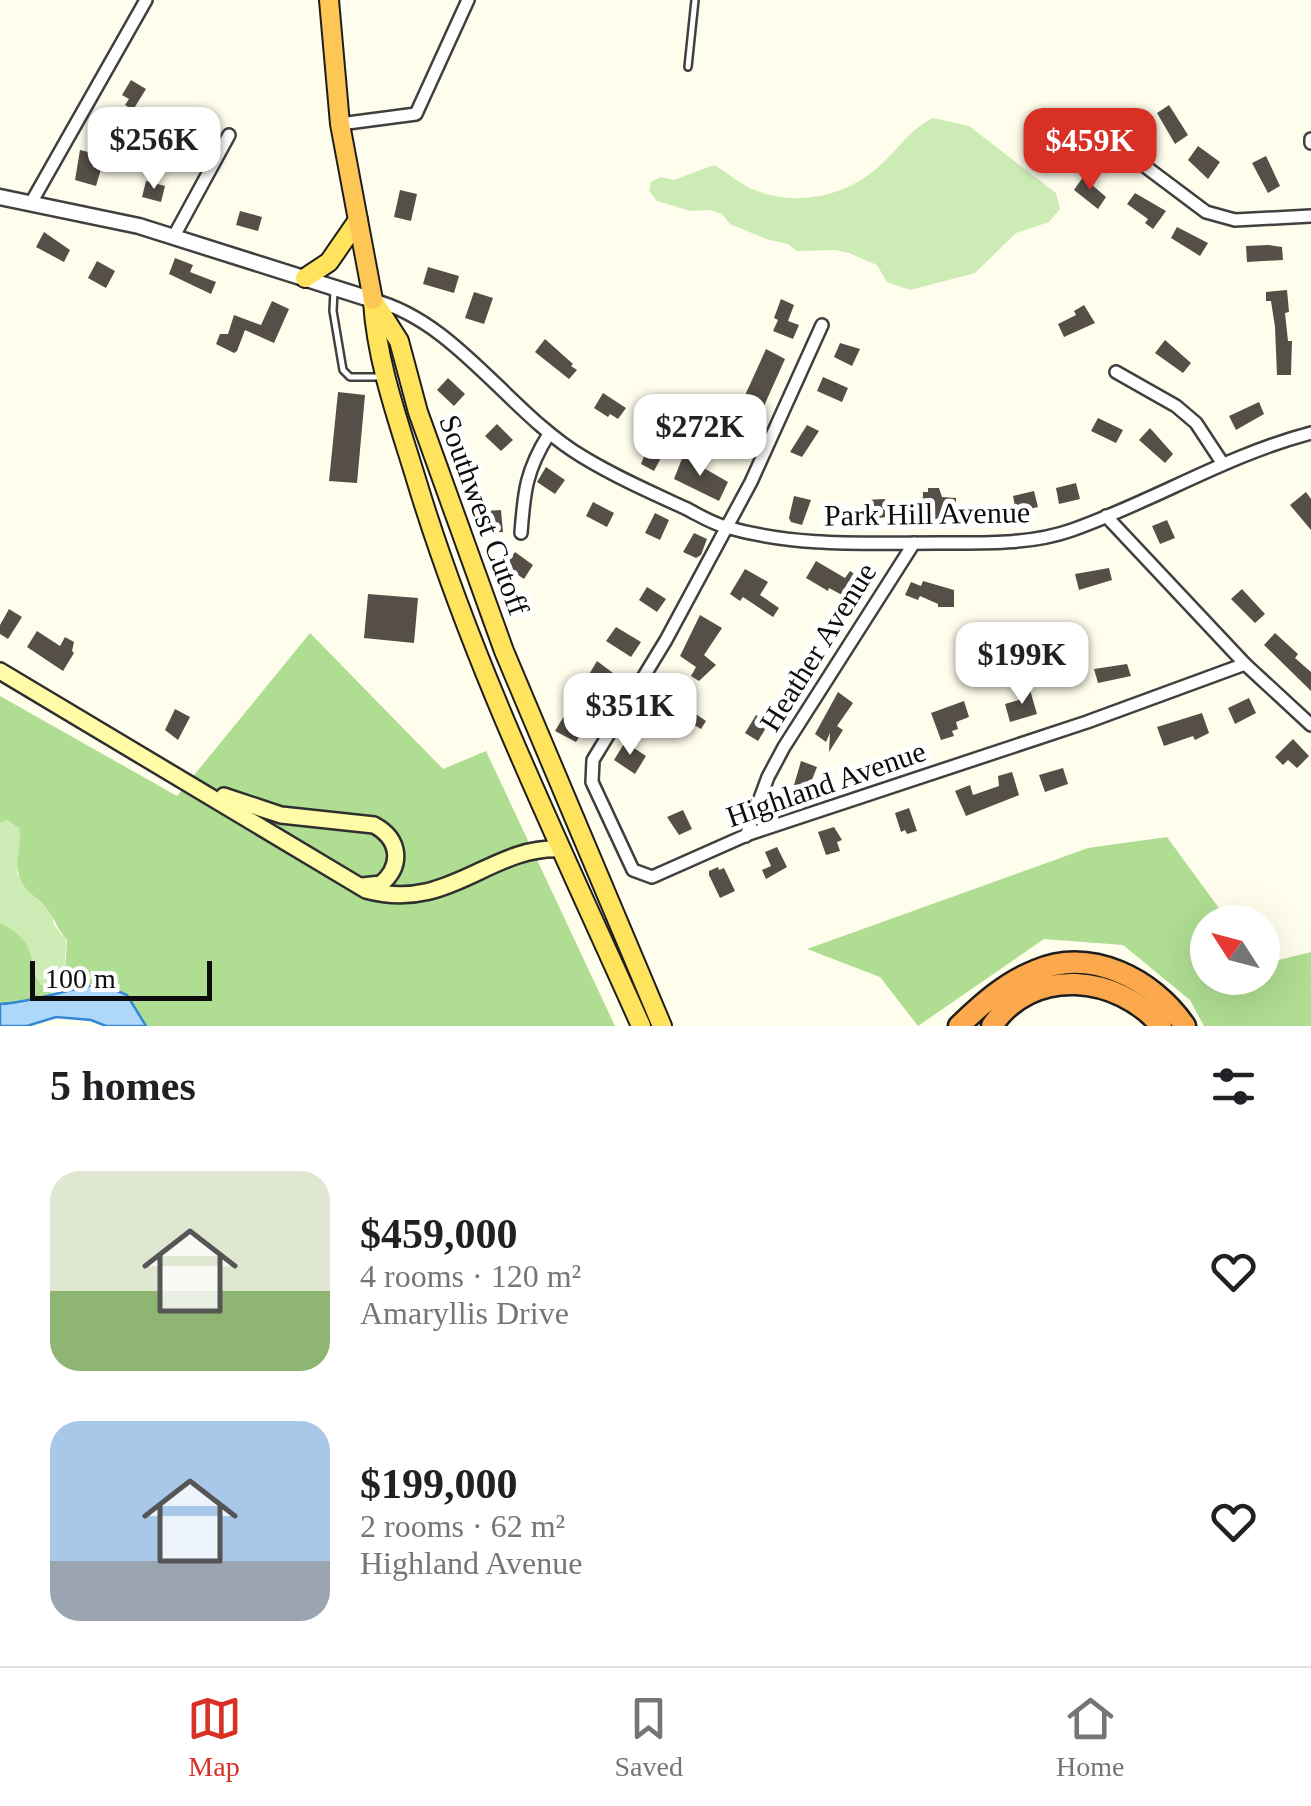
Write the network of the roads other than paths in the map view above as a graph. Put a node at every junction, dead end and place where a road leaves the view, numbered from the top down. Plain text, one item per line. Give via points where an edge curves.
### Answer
1 (146, 0) edge
2 (329, 0) edge
3 (468, 0) edge
4 (695, 0) edge
5 (688, 67) dead end
6 (340, 124) junction
7 (229, 135) dead end
8 (1114, 142) dead end
9 (0, 197) edge
10 (30, 203) junction
11 (1311, 216) edge
12 (358, 220) junction
13 (174, 236) junction
14 (305, 278) junction
15 (334, 288) junction
16 (372, 300) junction
17 (822, 326) dead end
18 (1116, 372) dead end
19 (385, 377) junction
20 (1311, 433) edge
21 (549, 434) junction
22 (1223, 464) junction
23 (1106, 516) junction
24 (724, 527) junction
25 (521, 533) dead end
26 (914, 543) junction
27 (477, 580) junction
28 (454, 590) junction
29 (1245, 664) junction
30 (0, 671) edge
31 (1311, 724) edge
32 (188, 781) junction
33 (746, 836) junction
34 (562, 849) junction
35 (342, 879) junction
36 (641, 1026) edge
37 (662, 1026) edge
38 (959, 1026) edge
39 (992, 1026) edge
40 (1161, 1026) edge
41 (1185, 1026) edge

1 - 10 street
2 - 6 highway, Southwest Cutoff
3 - 6 street via 416,114
4 - 5 lane
6 - 12 highway, Southwest Cutoff
7 - 13 street
8 - 11 street via 1206,212 1234,220
9 - 10 street
10 - 13 street
12 - 14 main road via 329,262
12 - 16 highway, Southwest Cutoff
13 - 14 street
14 - 15 street
15 - 16 street
15 - 19 lane via 343,370 350,377
16 - 19 main road, Southwest Cutoff
16 - 21 street, Park Hill Avenue via 397,306 454,348
16 - 27 main road, Southwest Cutoff via 400,340
17 - 24 street
18 - 22 street via 1196,423
19 - 28 main road, Southwest Cutoff
20 - 22 street, Park Hill Avenue
21 - 24 street, Park Hill Avenue via 624,481
21 - 25 street via 525,481
22 - 23 street, Park Hill Avenue
23 - 26 street, Park Hill Avenue via 1044,538
23 - 29 street
24 - 26 street, Park Hill Avenue via 801,542
24 - 33 street, Highland Avenue via 593,760 592,782 626,859 633,870 652,877
26 - 33 street, Heather Avenue via 784,747
27 - 28 main road
27 - 37 main road, Southwest Cutoff
28 - 34 main road, Southwest Cutoff
29 - 31 street
29 - 33 street, Highland Avenue
30 - 32 main road
32 - 35 main road
32 - 35 main road via 281,815 384,830 397,855 387,878 366,886
34 - 35 main road via 530,850 426,894 391,897
34 - 36 main road, Southwest Cutoff
38 - 41 highway via 1004,986 1056,964 1082,963 1133,978
39 - 40 highway via 1018,1000 1064,984 1115,990

